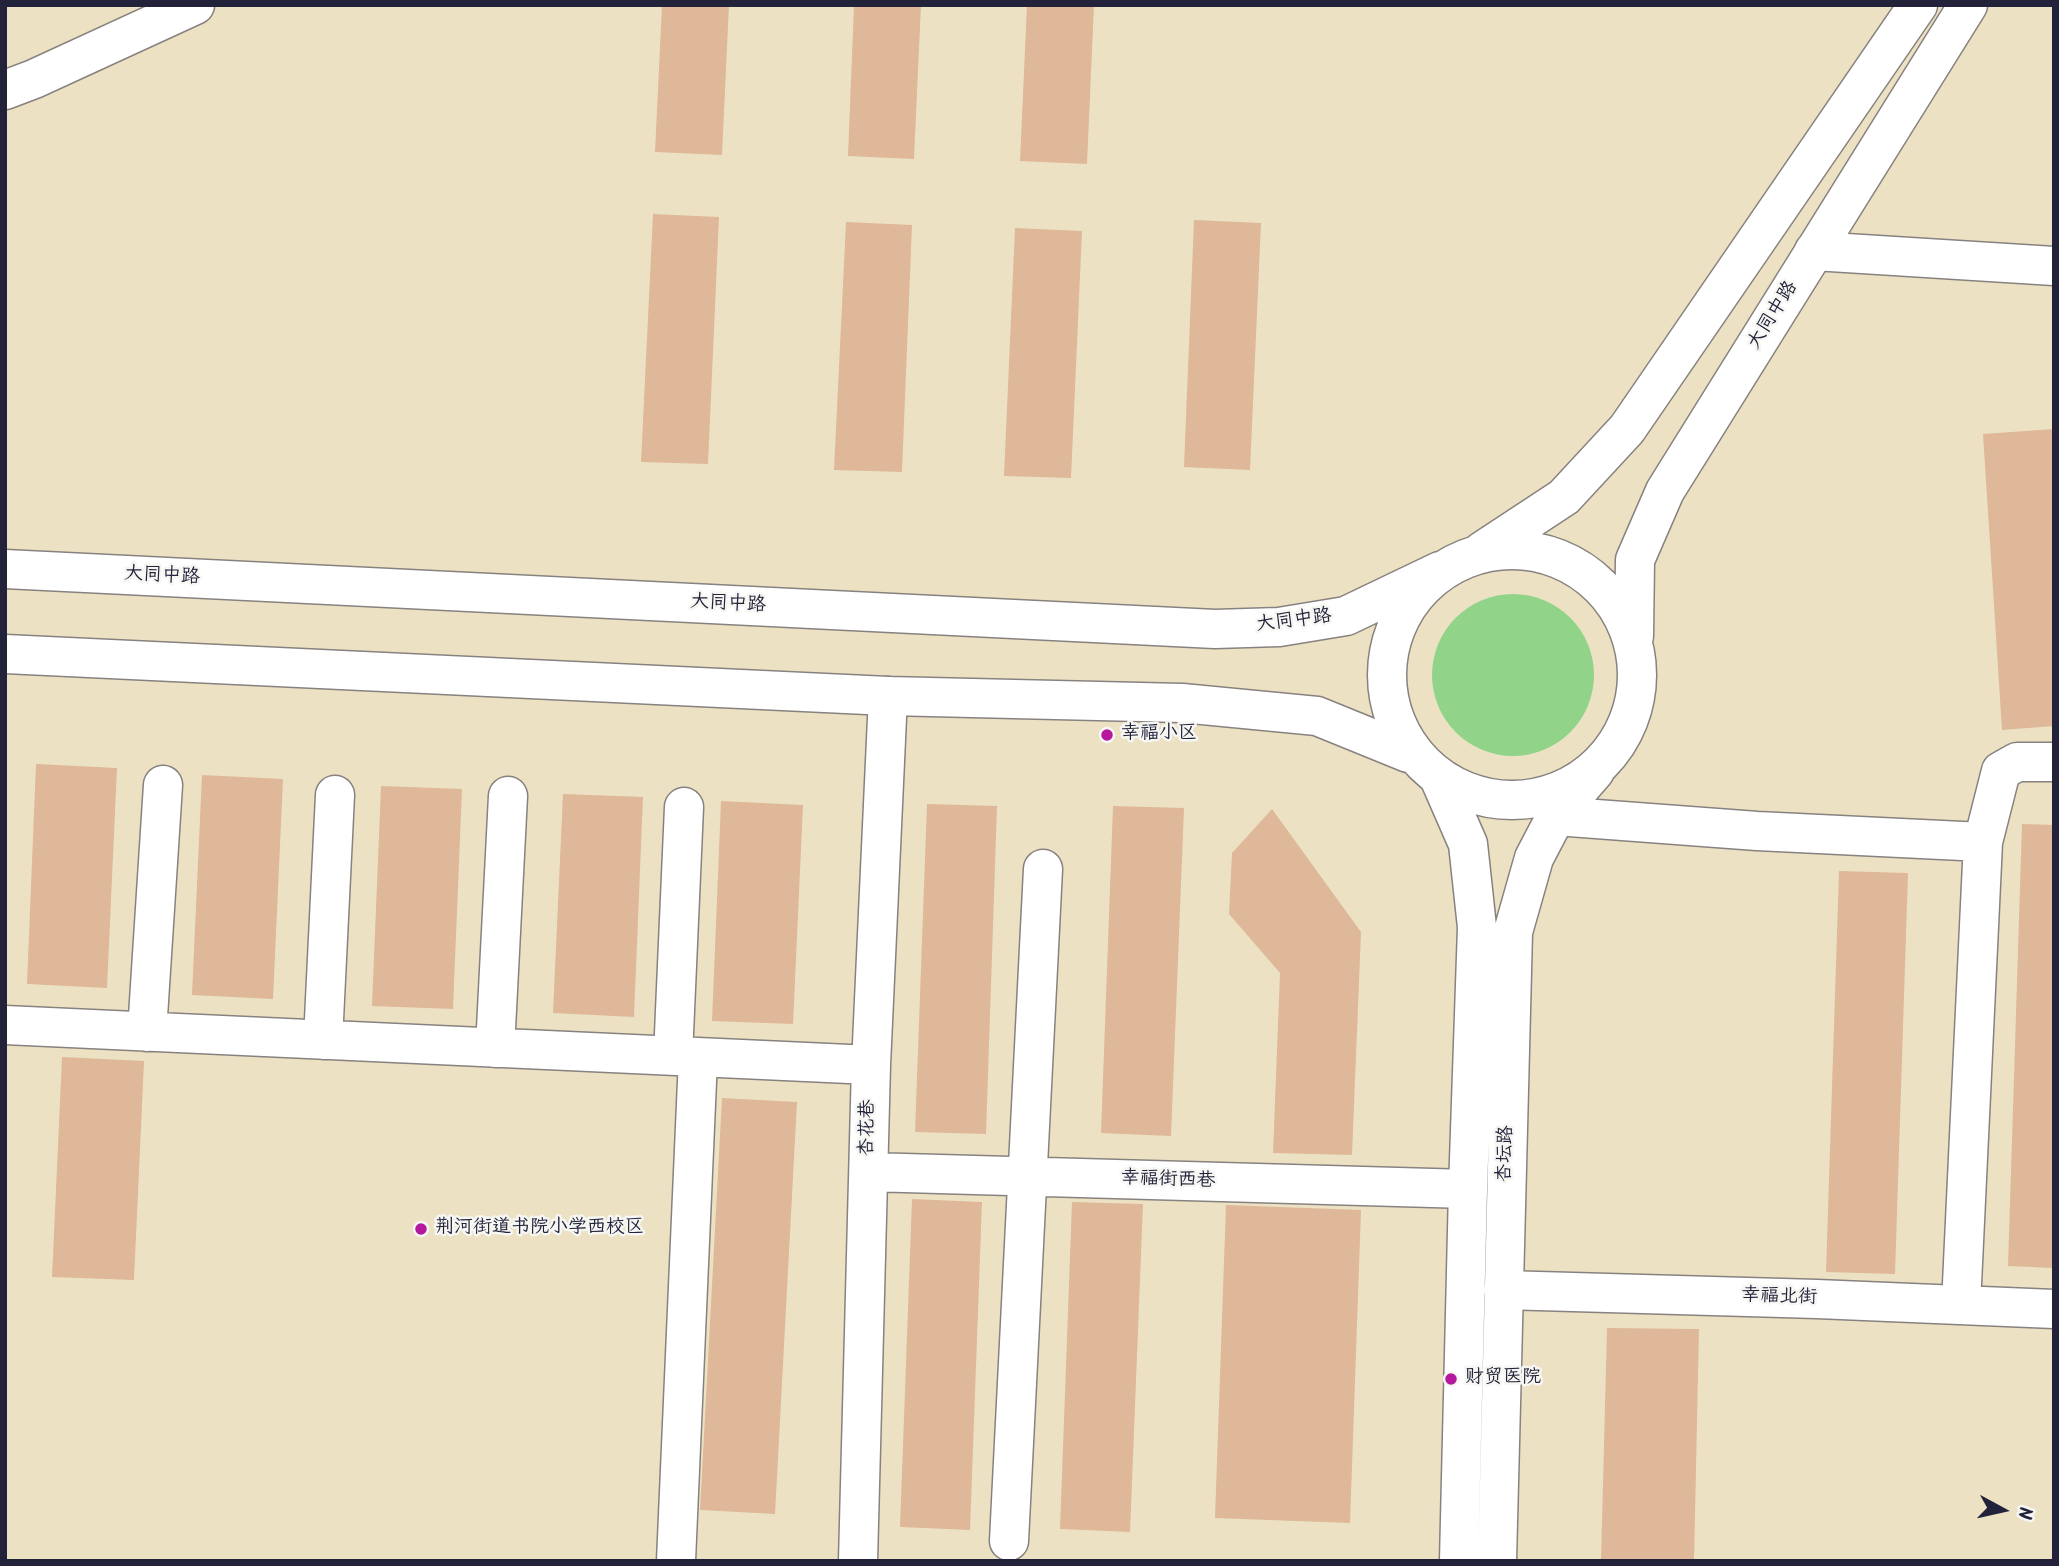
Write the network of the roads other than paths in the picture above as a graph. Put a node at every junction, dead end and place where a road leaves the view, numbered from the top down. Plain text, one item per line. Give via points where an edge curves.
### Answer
1 (195, 5) edge
2 (1918, 5) edge
3 (1968, 5) edge
4 (5, 90) edge
5 (1814, 251) junction
6 (2054, 266) edge
7 (1481, 552) junction
8 (5, 569) edge
9 (1440, 571) junction
10 (1634, 646) junction
11 (5, 654) edge
12 (888, 696) junction
13 (1408, 753) junction
14 (2054, 762) edge
15 (1595, 771) junction
16 (1440, 780) junction
17 (163, 785) dead end
18 (335, 795) dead end
19 (508, 796) dead end
20 (684, 807) dead end
21 (1556, 816) junction
22 (1983, 842) junction
23 (1043, 869) dead end
24 (5, 1025) edge
25 (147, 1032) junction
26 (323, 1040) junction
27 (495, 1048) junction
28 (685, 1057) junction
29 (871, 1065) junction
30 (869, 1172) junction
31 (1028, 1177) junction
32 (1468, 1189) junction
33 (1503, 1290) junction
34 (1961, 1305) junction
35 (2054, 1310) edge
36 (1009, 1541) dead end
37 (676, 1561) edge
38 (858, 1561) edge
39 (1459, 1561) edge
40 (1497, 1561) edge

1 - 4 main road
2 - 7 main road via 1627,429 1564,497
3 - 5 main road, 大同中路
5 - 6 main road
5 - 10 main road, 大同中路 via 1665,491 1635,560
7 - 9 main road, 大同中路
7 - 10 main road via 1524,549 1568,561 1590,575 1620,609
8 - 9 main road, 大同中路 via 1215,629 1279,627 1346,616
9 - 13 main road via 1417,591 1394,630 1386,661 1389,705
10 - 15 main road, 杏坛路 via 1636,701 1619,743
11 - 12 main road
12 - 13 main road via 1182,703 1317,716
12 - 29 main road, 杏花巷
13 - 16 main road
14 - 22 main road via 2017,762 2001,771
15 - 16 main road via 1542,798 1480,798
15 - 21 main road, 杏坛路
16 - 32 main road, 杏坛路 via 1468,844 1477,927
17 - 25 main road
18 - 26 main road
19 - 27 main road
20 - 28 main road
21 - 22 main road
21 - 33 main road, 杏坛路 via 1534,858 1513,932
22 - 34 main road
23 - 31 main road
24 - 25 main road
25 - 26 main road
26 - 27 main road
27 - 28 main road
28 - 29 main road
28 - 37 main road
29 - 30 main road, 杏花巷
30 - 31 main road, 幸福街西巷
30 - 38 main road, 杏花巷
31 - 32 main road, 幸福街西巷
31 - 36 main road
32 - 39 main road, 杏坛路
33 - 34 main road, 幸福北街
33 - 40 main road, 杏坛路
34 - 35 main road, 幸福北街

